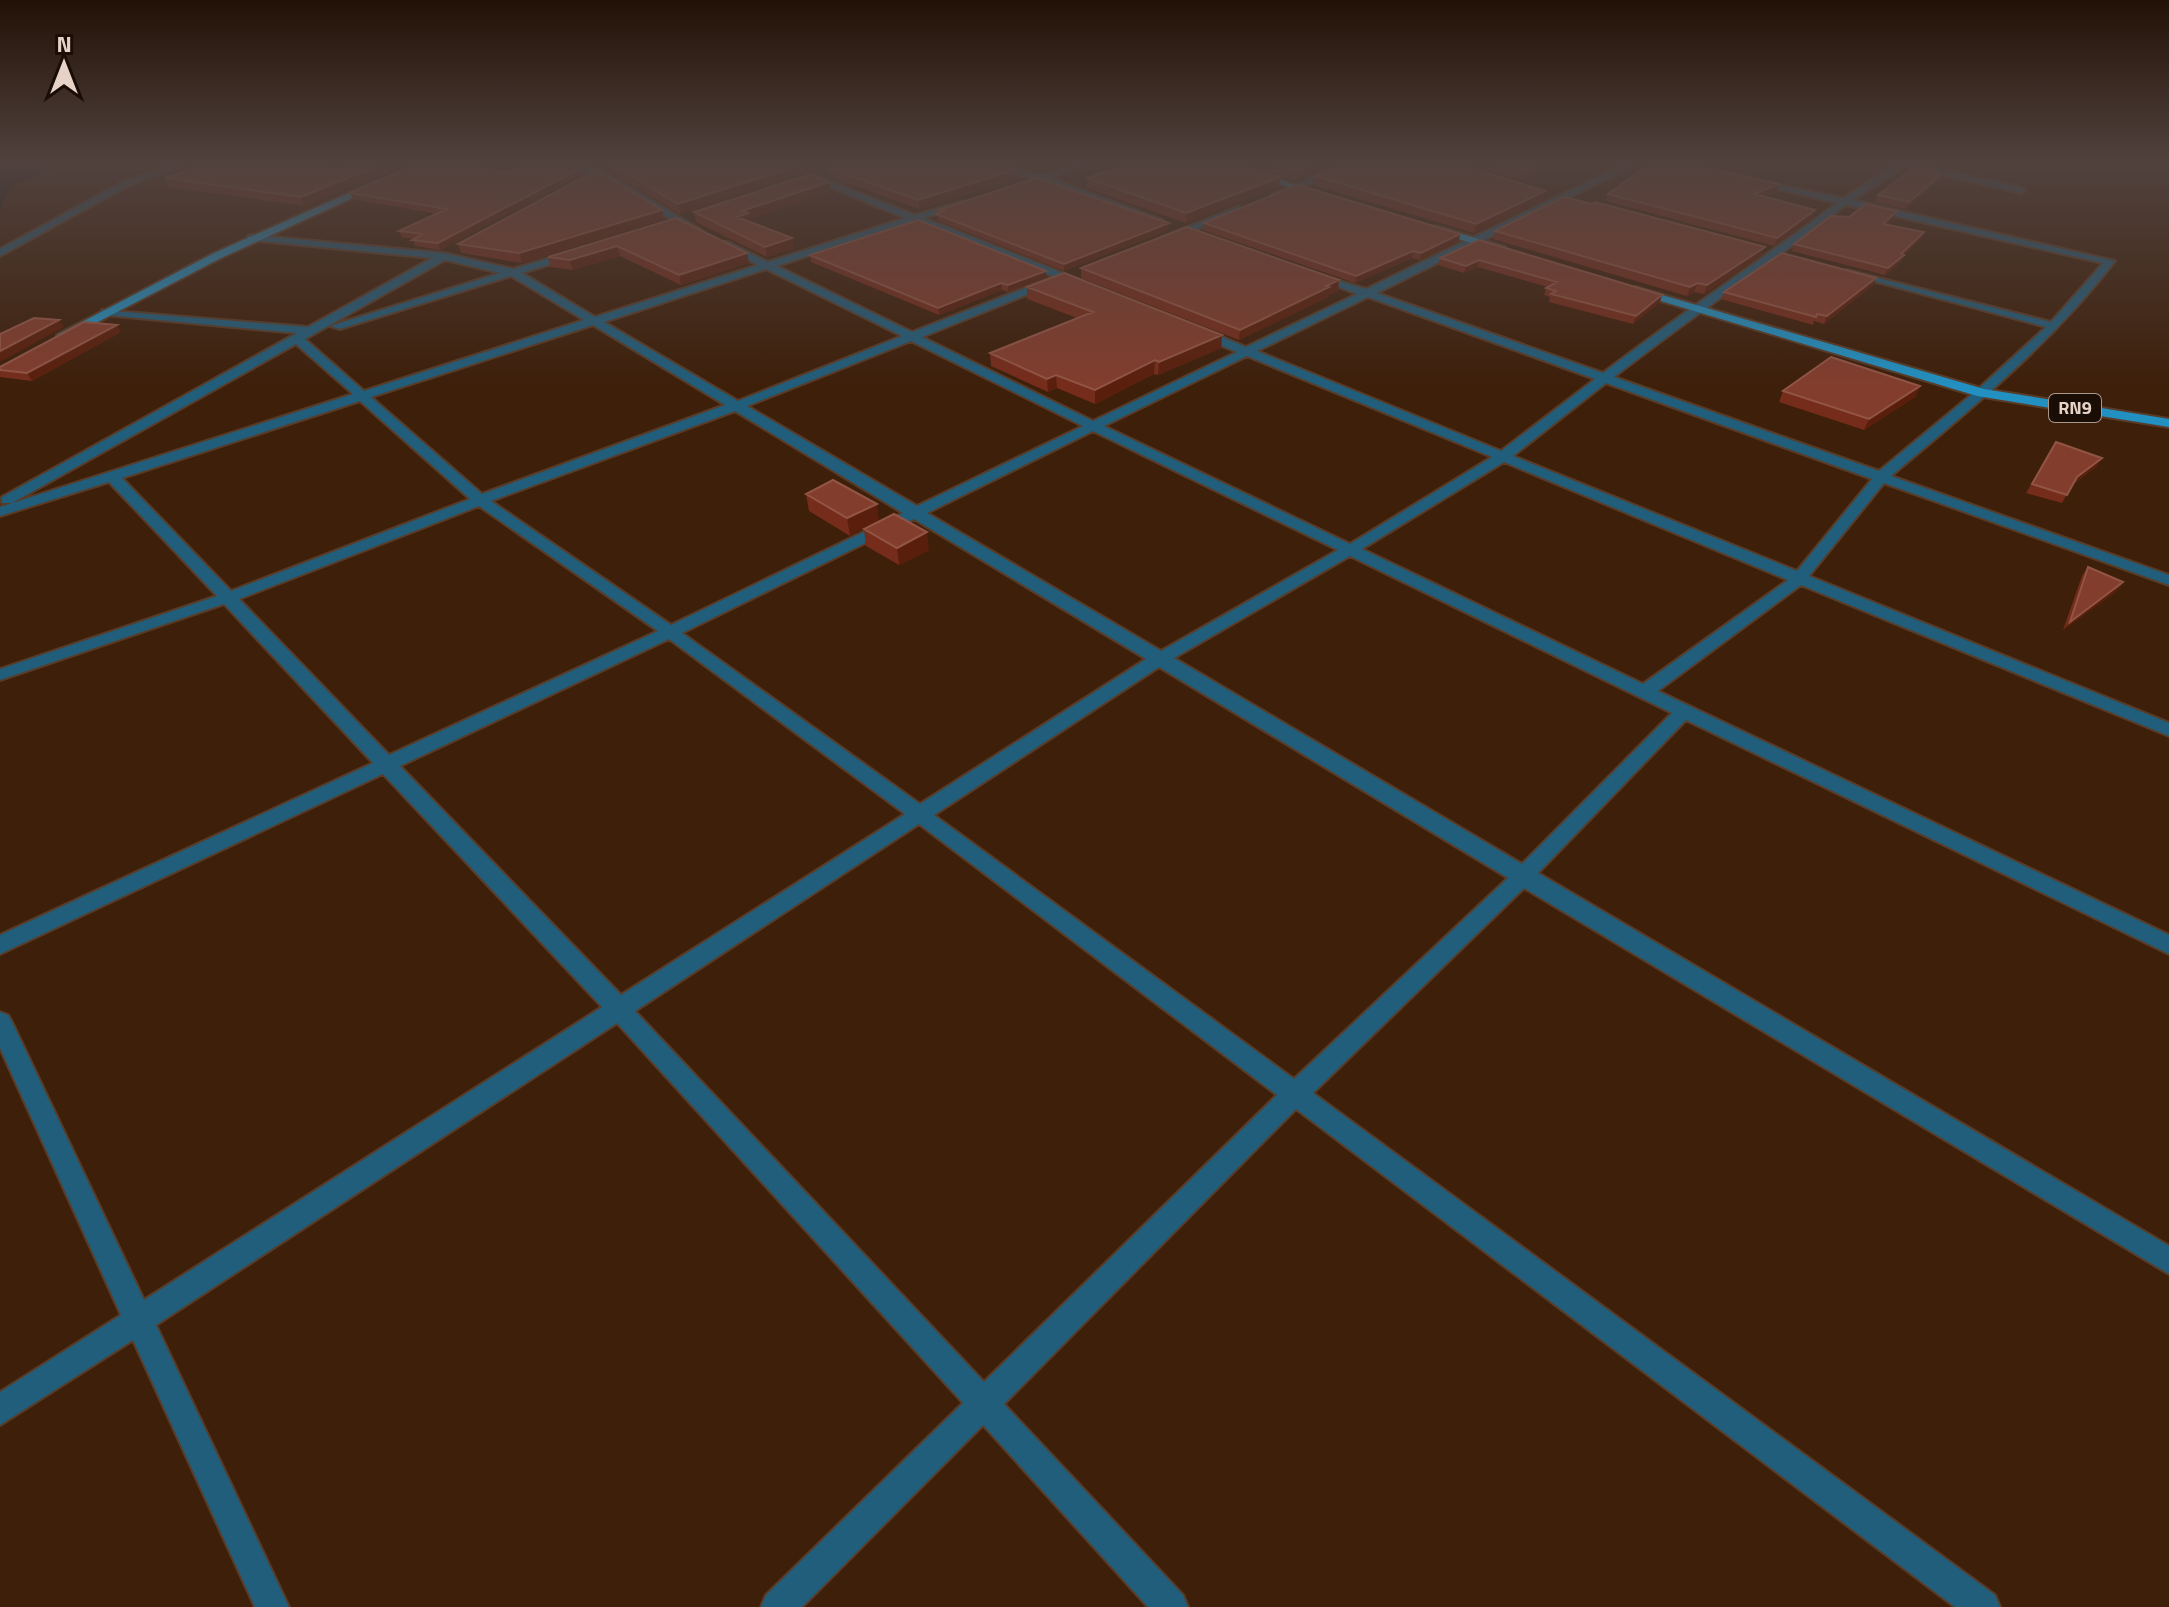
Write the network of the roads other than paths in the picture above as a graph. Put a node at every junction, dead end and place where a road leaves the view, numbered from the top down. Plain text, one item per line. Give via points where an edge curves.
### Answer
1 (29, 237) edge
2 (711, 237) edge
3 (853, 237) edge
4 (961, 237) edge
5 (1168, 237) edge
6 (1205, 237) edge
7 (1462, 237) edge
8 (1483, 237) edge
9 (1798, 237) edge
10 (2002, 237) edge
11 (252, 238) joint
12 (1213, 240) edge
13 (1158, 241) edge
14 (1475, 241) junction
15 (467, 243) edge
16 (588, 249) edge
17 (1762, 249) edge
18 (0, 253) edge
19 (1777, 253) junction
20 (1519, 254) edge
21 (444, 256) junction
22 (1793, 257) edge
23 (767, 265) junction
24 (1090, 267) edge
25 (1298, 269) edge
26 (1839, 269) edge
27 (512, 272) junction
28 (1063, 277) junction
29 (1621, 286) edge
30 (1091, 289) edge
31 (1368, 293) junction
32 (1694, 309) junction
33 (106, 312) junction
34 (592, 320) junction
35 (2054, 326) junction
36 (1191, 328) edge
37 (303, 334) junction
38 (912, 336) junction
39 (53, 341) edge
40 (1247, 351) junction
41 (1605, 378) junction
42 (1982, 393) junction
43 (362, 396) junction
44 (736, 406) junction
45 (2169, 423) edge
46 (1093, 426) junction
47 (1501, 458) junction
48 (111, 475) junction
49 (1882, 476) junction
50 (480, 500) junction
51 (0, 503) edge
52 (0, 512) edge
53 (914, 513) junction
54 (1350, 550) junction
55 (1799, 579) junction
56 (2169, 580) edge
57 (227, 598) junction
58 (670, 632) junction
59 (1159, 659) junction
60 (0, 675) edge
61 (1644, 692) junction
62 (1684, 711) junction
63 (2169, 730) edge
64 (385, 766) junction
65 (919, 814) junction
66 (1523, 876) junction
67 (0, 945) edge
68 (2169, 945) edge
69 (618, 1008) junction
70 (0, 1022) edge
71 (1295, 1094) junction
72 (2169, 1261) edge
73 (137, 1318) junction
74 (982, 1402) junction
75 (0, 1410) edge
76 (272, 1607) edge
77 (778, 1607) edge
78 (1171, 1607) edge
79 (1983, 1607) edge

1 - 18 street
2 - 23 street
3 - 23 street
4 - 28 street
5 - 13 street
6 - 12 street
7 - 14 main road
8 - 14 street
9 - 19 street
10 - 35 street via 2110,261
11 - 21 street
11 - 33 main road
14 - 20 main road
14 - 31 street
15 - 21 street
16 - 27 street
17 - 19 street
19 - 22 street
19 - 32 street
21 - 27 street
21 - 37 street
23 - 34 street
23 - 38 street
24 - 28 street
25 - 31 street
26 - 35 street
27 - 34 street
27 - 37 street
28 - 30 street
28 - 38 street
29 - 32 main road, RN9
31 - 40 street
31 - 41 street
32 - 41 street
32 - 42 main road, RN9
33 - 37 street
33 - 39 main road
34 - 43 street
34 - 44 street
35 - 42 street
36 - 40 street
37 - 43 street
37 - 51 street
38 - 44 street
38 - 46 street
40 - 46 street
40 - 47 street
41 - 47 street
41 - 49 street
42 - 45 main road, RN9
42 - 49 street
43 - 48 street
43 - 50 street
44 - 50 street
44 - 53 street
46 - 53 street
46 - 54 street
47 - 54 street
47 - 55 street
48 - 52 street
48 - 57 street
49 - 55 street
49 - 56 street
50 - 57 street
50 - 58 street
53 - 58 street
53 - 59 street
54 - 59 street
54 - 61 street
55 - 61 street
55 - 63 street
57 - 60 street
57 - 64 street
58 - 64 street
58 - 65 street
59 - 65 street
59 - 66 street
61 - 62 street
62 - 66 street
62 - 68 street
64 - 67 street
64 - 69 street
65 - 69 street
65 - 71 street
66 - 71 street
66 - 72 street
69 - 73 street
69 - 74 street
70 - 73 street
71 - 74 street
71 - 79 street
73 - 75 street
73 - 76 street
74 - 77 street
74 - 78 street

